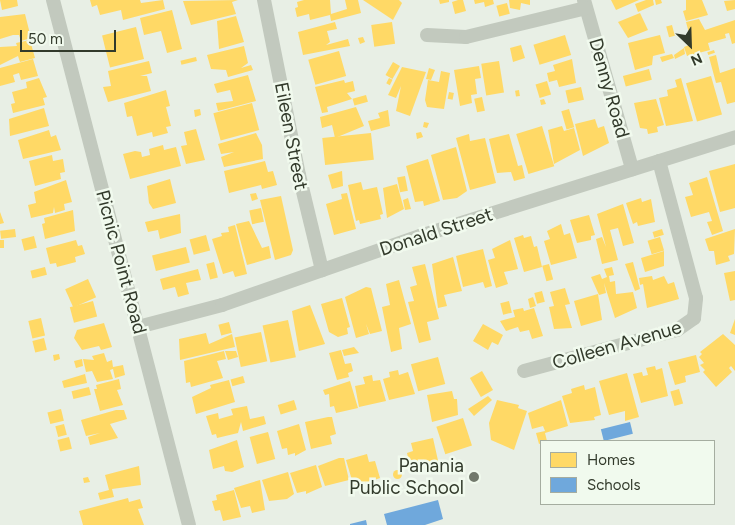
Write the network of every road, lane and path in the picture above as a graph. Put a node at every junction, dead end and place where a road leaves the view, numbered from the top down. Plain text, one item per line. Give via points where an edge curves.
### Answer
1 (53, 0) edge
2 (264, 0) edge
3 (585, 4) edge
4 (427, 36) dead end
5 (735, 137) edge
6 (659, 161) junction
7 (632, 169) junction
8 (322, 270) junction
9 (138, 326) junction
10 (524, 371) dead end
11 (189, 525) edge

1 - 9 street, Picnic Point Road
2 - 8 street, Eileen Street via 299,175
3 - 4 street, Denny Road via 480,34 452,39
3 - 7 street, Denny Road
5 - 6 street, Donald Street
6 - 7 street, Donald Street
6 - 10 street, Colleen Avenue via 696,298 694,318 677,330
7 - 8 street, Donald Street
8 - 9 street, Donald Street via 222,305
9 - 11 street, Picnic Point Road

